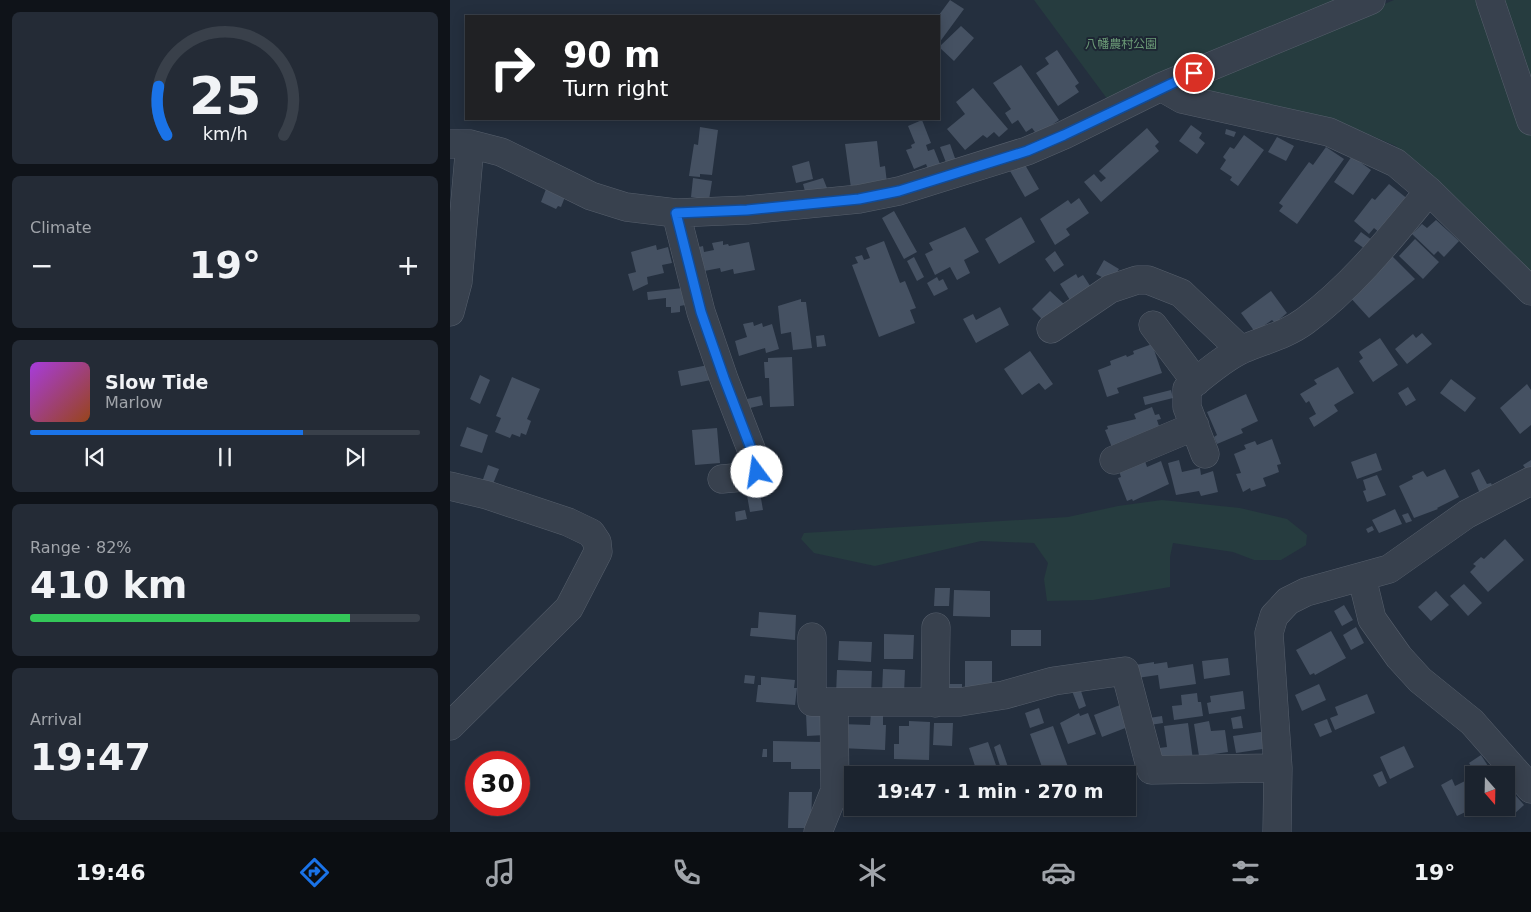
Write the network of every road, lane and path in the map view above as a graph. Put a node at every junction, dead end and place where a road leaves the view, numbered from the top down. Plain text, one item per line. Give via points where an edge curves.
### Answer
1 (1371, 0) edge
2 (1490, 0) edge
3 (1161, 87) junction
4 (1531, 121) edge
5 (460, 144) edge
6 (1429, 191) junction
7 (676, 213) junction
8 (1531, 291) edge
9 (450, 312) edge
10 (1153, 325) dead end
11 (1051, 329) dead end
12 (1241, 350) junction
13 (1196, 382) junction
14 (1195, 426) junction
15 (1205, 454) dead end
16 (1114, 460) dead end
17 (722, 479) dead end
18 (1531, 481) edge
19 (450, 486) edge
20 (1362, 578) junction
21 (936, 627) dead end
22 (812, 637) dead end
23 (834, 703) junction
24 (935, 703) junction
25 (450, 726) edge
26 (1278, 768) junction
27 (1531, 789) edge
28 (818, 832) edge
29 (1277, 832) edge

1 - 3 street
2 - 4 street
3 - 6 street via 1182,99 1329,132 1396,163
3 - 7 street via 1027,151 899,191 859,199
5 - 7 street via 501,152 592,196 626,207
5 - 9 street via 458,282
6 - 8 street
6 - 12 street via 1338,295 1304,322
7 - 17 street via 701,312 758,467 754,476
10 - 13 street
11 - 12 street via 1110,290 1137,280 1148,280 1181,293
12 - 13 street
13 - 14 street via 1187,389 1185,397
14 - 15 street
14 - 16 street
18 - 20 street via 1467,514 1389,569
19 - 25 street via 568,522 591,533 597,542 598,552 569,608
20 - 26 street via 1306,592 1288,601 1274,616 1269,633
20 - 27 street via 1372,619 1399,658 1420,680 1472,722
21 - 24 street
22 - 23 street via 812,702
23 - 24 street
23 - 28 street via 835,790
24 - 26 street via 969,701 1054,681 1125,671 1151,770
26 - 29 street

